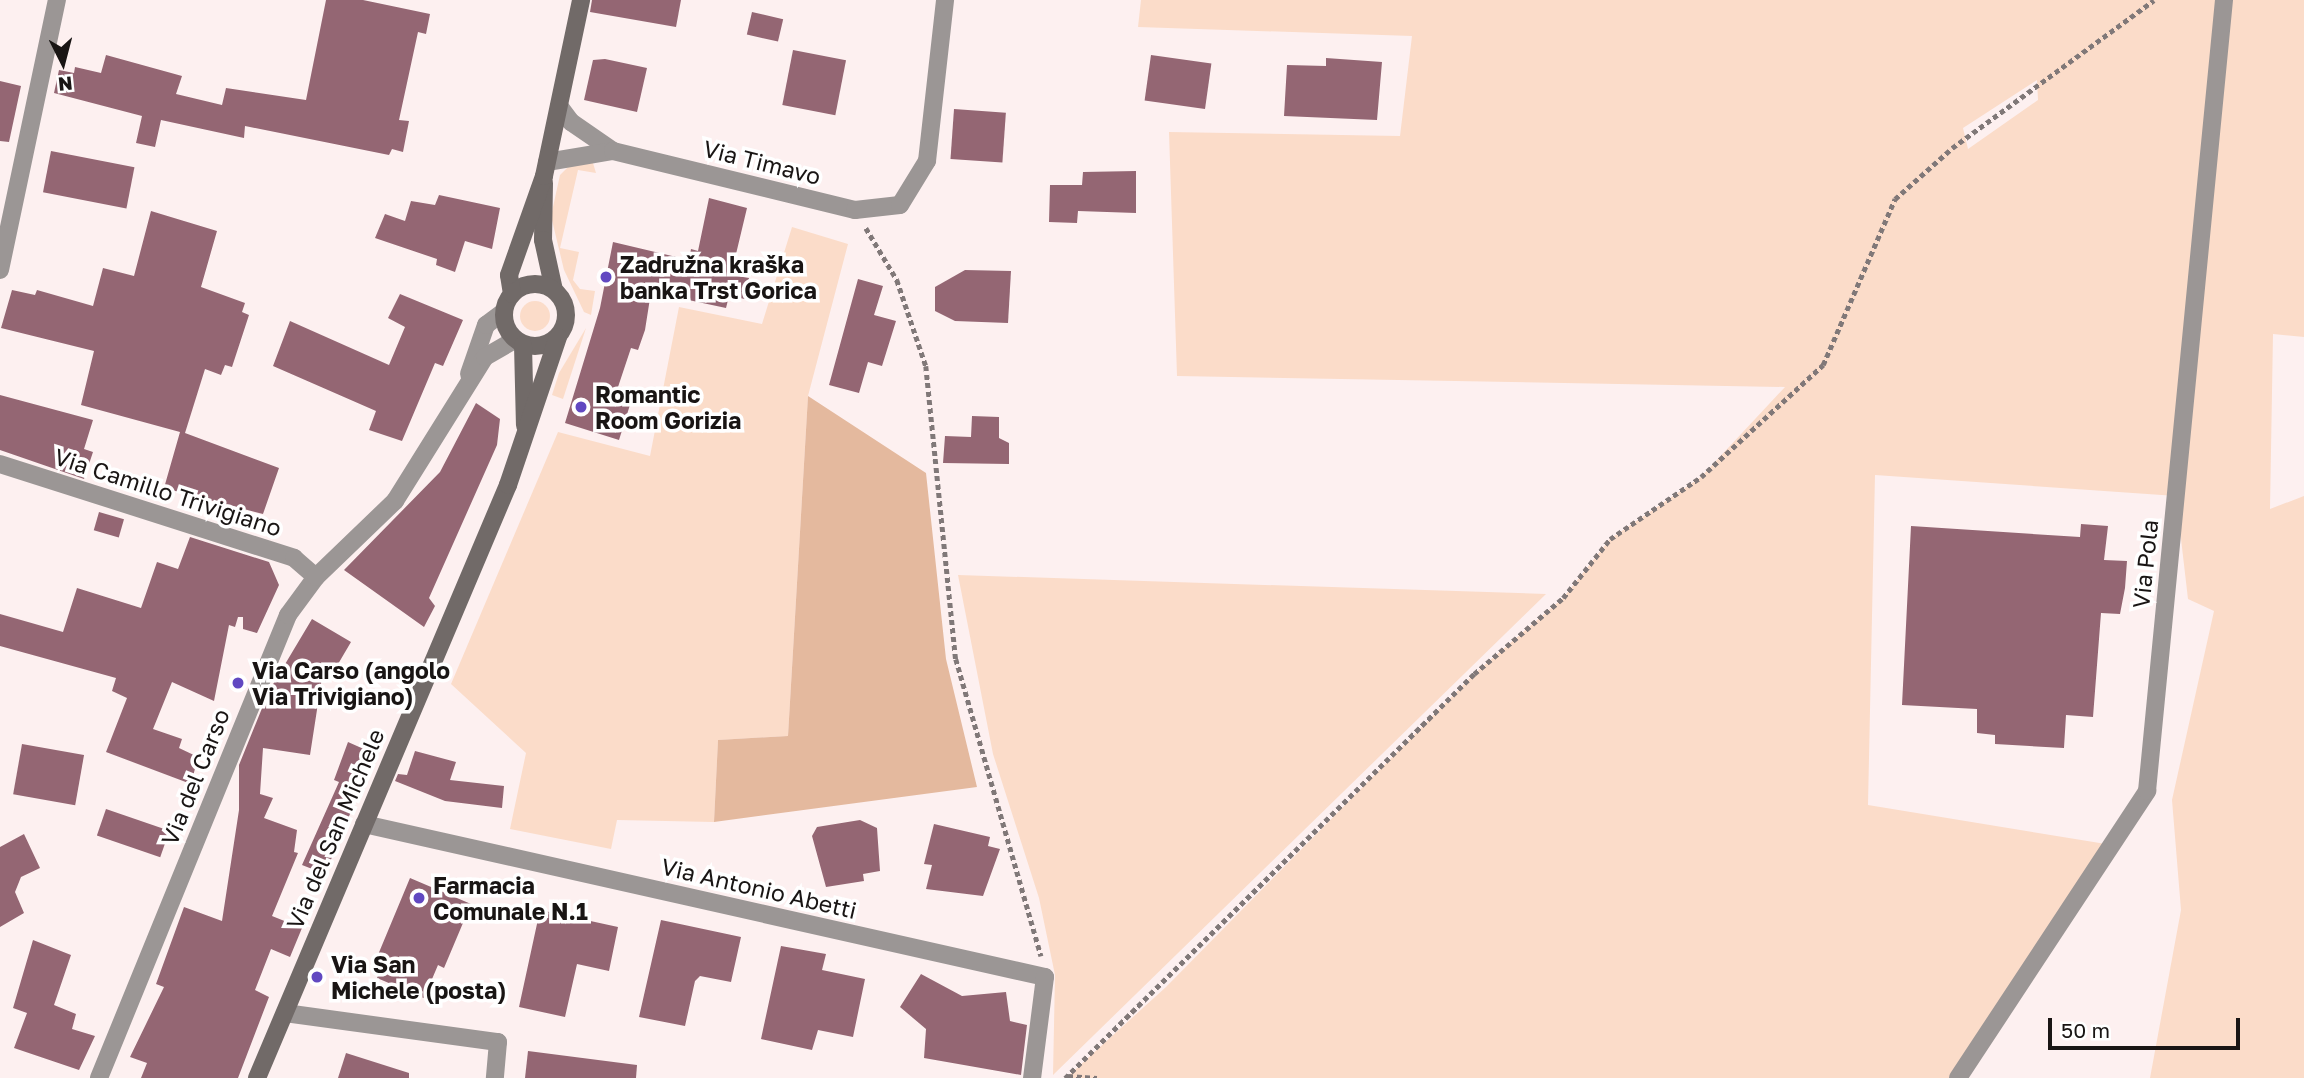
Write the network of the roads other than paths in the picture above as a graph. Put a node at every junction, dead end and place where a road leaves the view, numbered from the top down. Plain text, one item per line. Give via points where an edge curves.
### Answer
1 (57, 0) edge
2 (581, 0) edge
3 (945, 0) edge
4 (2224, 0) edge
5 (559, 106) junction
6 (613, 150) junction
7 (546, 169) junction
8 (0, 270) edge
9 (554, 290) junction
10 (512, 294) junction
11 (503, 312) junction
12 (558, 337) junction
13 (519, 342) junction
14 (467, 380) junction
15 (526, 432) junction
16 (0, 464) edge
17 (316, 577) junction
18 (364, 824) junction
19 (285, 1013) junction
20 (99, 1078) edge
21 (257, 1078) edge
22 (495, 1078) edge
23 (1032, 1078) edge
24 (1958, 1078) edge

1 - 8 street
2 - 5 main road, Via del San Michele
3 - 6 street, Via Timavo via 926,160 900,205 855,210
4 - 24 street, Via Pola via 2147,791
5 - 6 street, Via Timavo via 571,122
5 - 7 main road, Via del San Michele
6 - 7 street, Via Timavo
7 - 9 main road, Via del San Michele via 543,240
7 - 10 main road, Via del San Michele via 509,275
9 - 10 main road via 532,284
9 - 12 main road, Via del San Michele via 566,307
10 - 11 main road, Via del San Michele
11 - 13 main road, Via del San Michele
11 - 14 street, Via del Carso via 486,325
12 - 13 main road via 548,345
12 - 15 main road, Via del San Michele
13 - 14 street, Via del Carso via 491,350
13 - 15 main road, Via del San Michele
14 - 17 street, Via del Carso via 420,467 395,500
15 - 18 main road, Via del San Michele
16 - 17 street, Via Camillo Trivigiano via 294,558
17 - 20 street, Via del Carso via 288,615
18 - 19 main road, Via del San Michele
18 - 23 street, Via Antonio Abetti via 1045,977
19 - 21 main road, Via del San Michele
19 - 22 street via 498,1042

